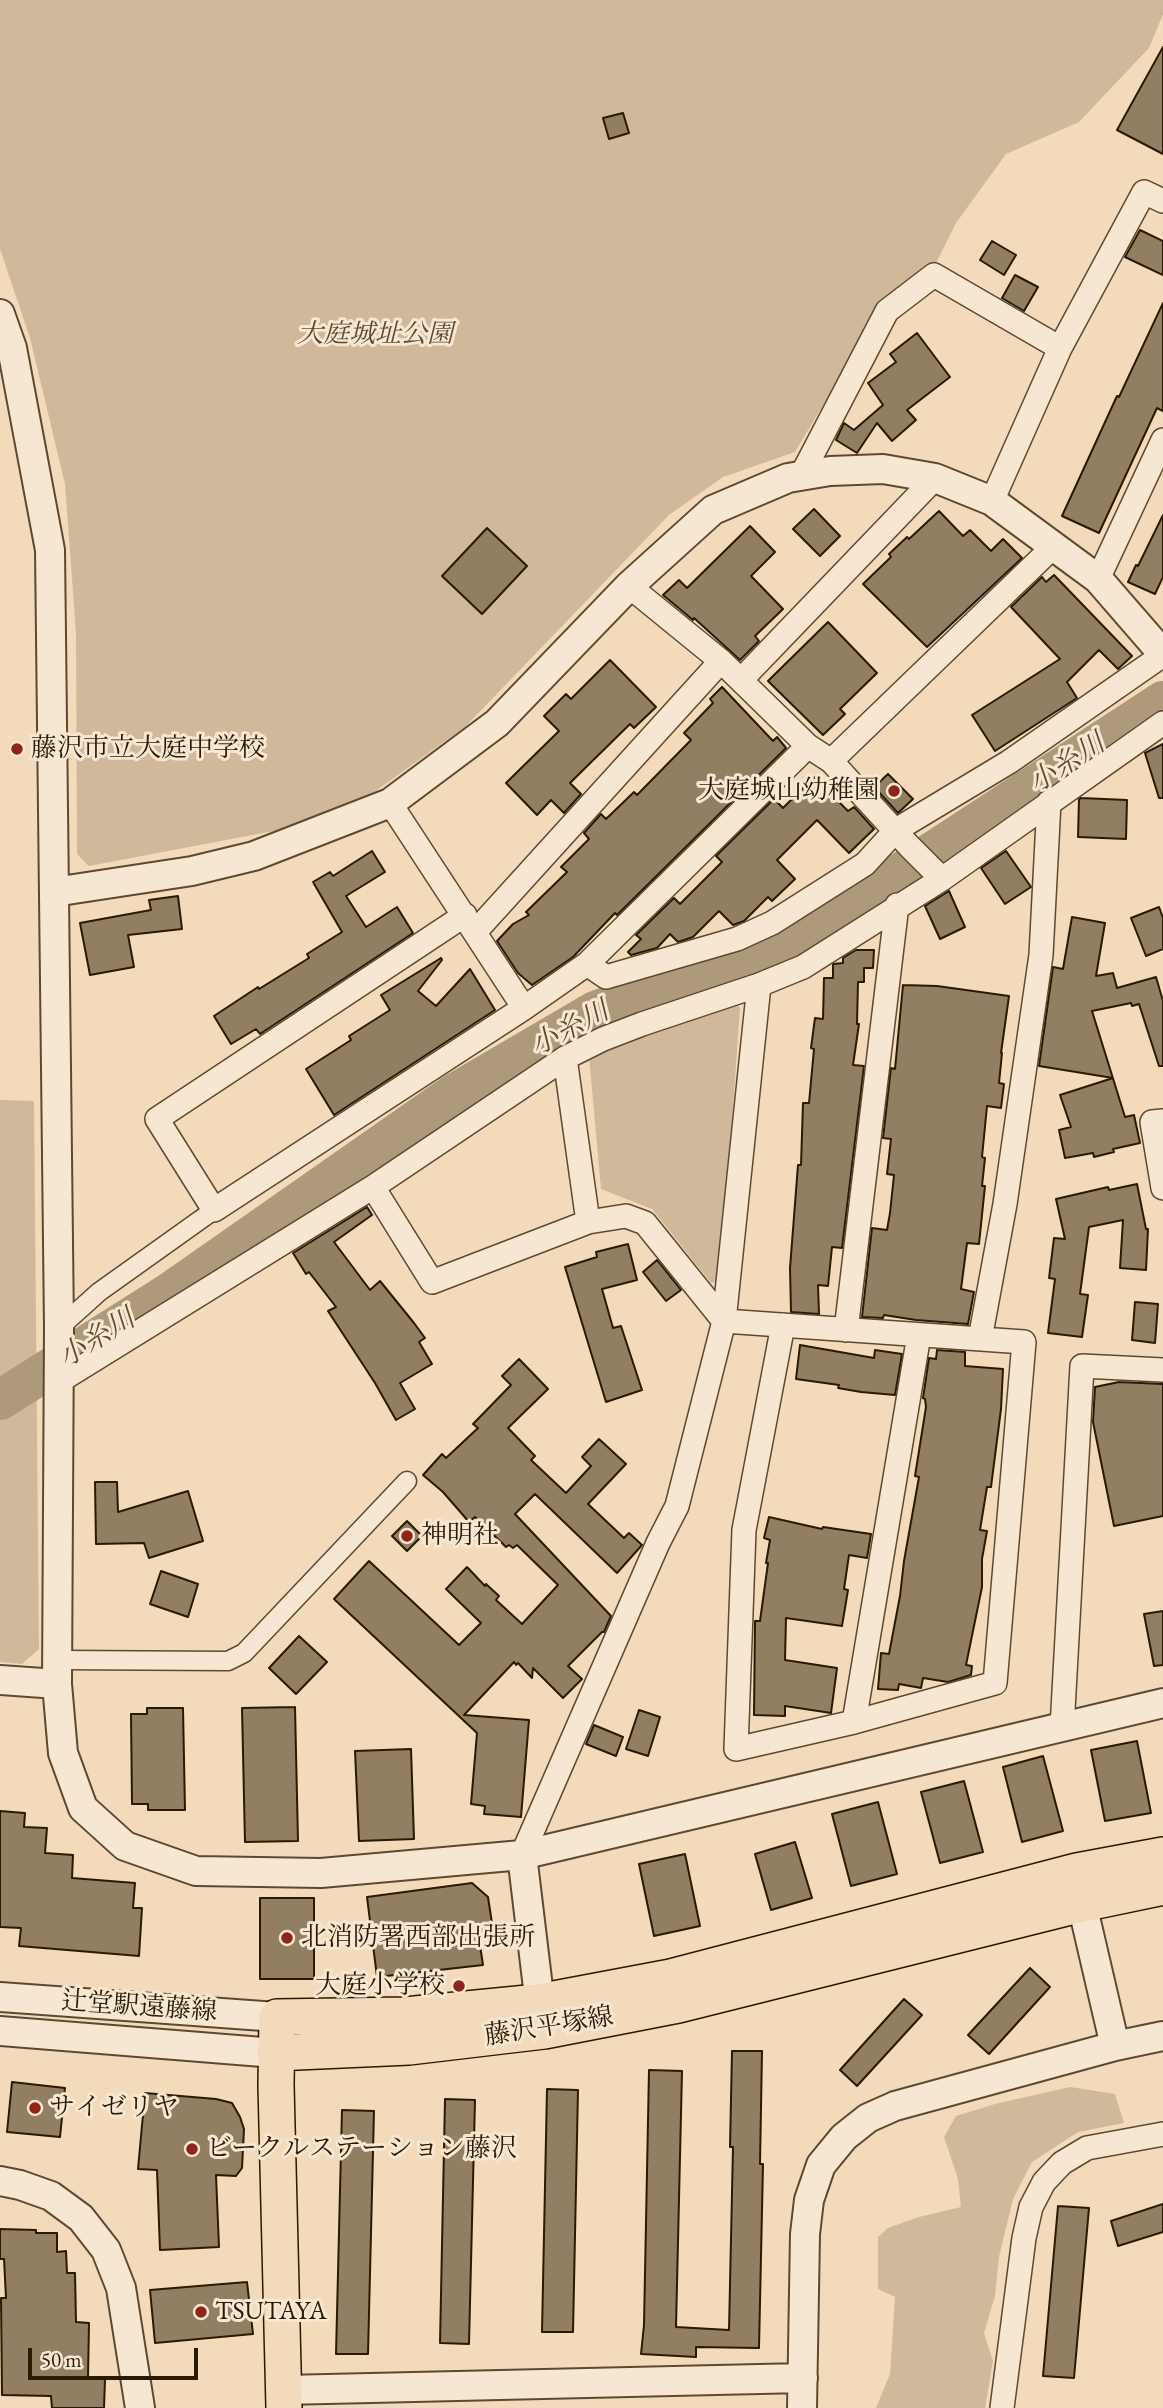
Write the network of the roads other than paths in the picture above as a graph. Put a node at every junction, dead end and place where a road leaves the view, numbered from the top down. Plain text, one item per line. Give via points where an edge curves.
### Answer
1 (1163, 201) edge
2 (0, 314) edge
3 (1060, 348) junction
4 (6, 350) edge
5 (1163, 440) edge
6 (801, 476) junction
7 (935, 478) junction
8 (992, 501) junction
9 (1054, 546) junction
10 (1098, 579) junction
11 (629, 586) junction
12 (1163, 654) edge
13 (722, 662) junction
14 (741, 680) junction
15 (1163, 723) edge
16 (808, 746) junction
17 (831, 761) junction
18 (1049, 802) junction
19 (390, 803) junction
20 (902, 838) junction
21 (937, 874) junction
22 (54, 892) junction
23 (897, 905) junction
24 (470, 924) junction
25 (587, 964) junction
26 (759, 985) junction
27 (524, 1009) junction
28 (565, 1058) junction
29 (1163, 1121) edge
30 (373, 1187) junction
31 (1163, 1188) edge
32 (214, 1210) junction
33 (588, 1222) junction
34 (724, 1321) junction
35 (783, 1325) junction
36 (59, 1328) junction
37 (846, 1330) junction
38 (919, 1335) junction
39 (979, 1339) junction
40 (1163, 1370) edge
41 (58, 1382) junction
42 (407, 1481) dead end
43 (58, 1672) junction
44 (0, 1680) edge
45 (1163, 1703) edge
46 (854, 1722) junction
47 (1062, 1728) junction
48 (522, 1855) junction
49 (1163, 1855) edge
50 (1163, 1887) edge
51 (1082, 1904) junction
52 (925, 1911) junction
53 (0, 1997) edge
54 (541, 2016) junction
55 (277, 2017) junction
56 (0, 2031) edge
57 (1163, 2036) edge
58 (1115, 2046) junction
59 (275, 2053) junction
60 (1163, 2134) edge
61 (0, 2181) edge
62 (803, 2378) junction
63 (284, 2399) edge
64 (140, 2408) edge
65 (802, 2408) edge
66 (1002, 2408) edge

1 - 3 street via 1144,192
2 - 4 street
3 - 6 street via 934,275 887,311
3 - 8 street
4 - 22 street via 50,550
5 - 10 street
6 - 7 street via 883,468
6 - 11 street via 713,510
7 - 8 street
7 - 14 street
8 - 9 street
9 - 10 street
9 - 17 street
10 - 12 street
11 - 13 street
11 - 19 street via 497,723
12 - 20 street
13 - 14 street
13 - 24 street
14 - 16 street
15 - 18 street
16 - 17 street
16 - 25 street
17 - 20 street
18 - 21 street
18 - 39 street via 1041,955 1005,1204
19 - 22 street via 254,856 192,871
19 - 24 street
20 - 21 street
20 - 25 street via 794,910 737,939 606,977
21 - 23 street
22 - 36 street
23 - 26 street via 803,967
23 - 37 street
24 - 27 street
24 - 32 street via 157,1119
25 - 27 street
26 - 28 street via 642,1024
26 - 34 street
27 - 32 street
28 - 30 street
28 - 33 street
29 - 31 street via 1152,1122
30 - 33 street via 432,1282
30 - 41 street
32 - 36 street via 99,1293
33 - 34 street via 626,1216 645,1223
34 - 35 street
34 - 48 street via 677,1506
35 - 37 street
35 - 46 street via 744,1530 736,1749
36 - 41 street
37 - 38 street
38 - 39 street
38 - 46 street
39 - 46 street via 1024,1342 995,1683
40 - 47 street via 1082,1366
41 - 43 street
42 - 43 street via 244,1653 228,1661
43 - 44 street
43 - 48 street via 63,1753 83,1808 124,1846 195,1871 321,1873
45 - 47 street
47 - 48 street
48 - 54 street
49 - 52 main road, 藤沢平塚線 via 1077,1871
50 - 51 main road, 藤沢平塚線
51 - 52 street via 1048,1893 963,1916
51 - 54 main road, 藤沢平塚線 via 678,2005
51 - 58 street
52 - 54 main road, 藤沢平塚線
53 - 55 street, 辻堂駅遠藤線
54 - 55 main road, 藤沢平塚線
54 - 59 main road, 藤沢平塚線 via 409,2048
55 - 59 main road
56 - 59 street, 辻堂駅遠藤線
57 - 58 street
58 - 62 street via 895,2106 868,2118 844,2137 821,2165 809,2200
59 - 63 main road
60 - 66 street via 1087,2148 1062,2163 1044,2182 1031,2207 1024,2238
61 - 64 street via 51,2196 81,2218 106,2250 121,2288
62 - 63 street
62 - 65 street

